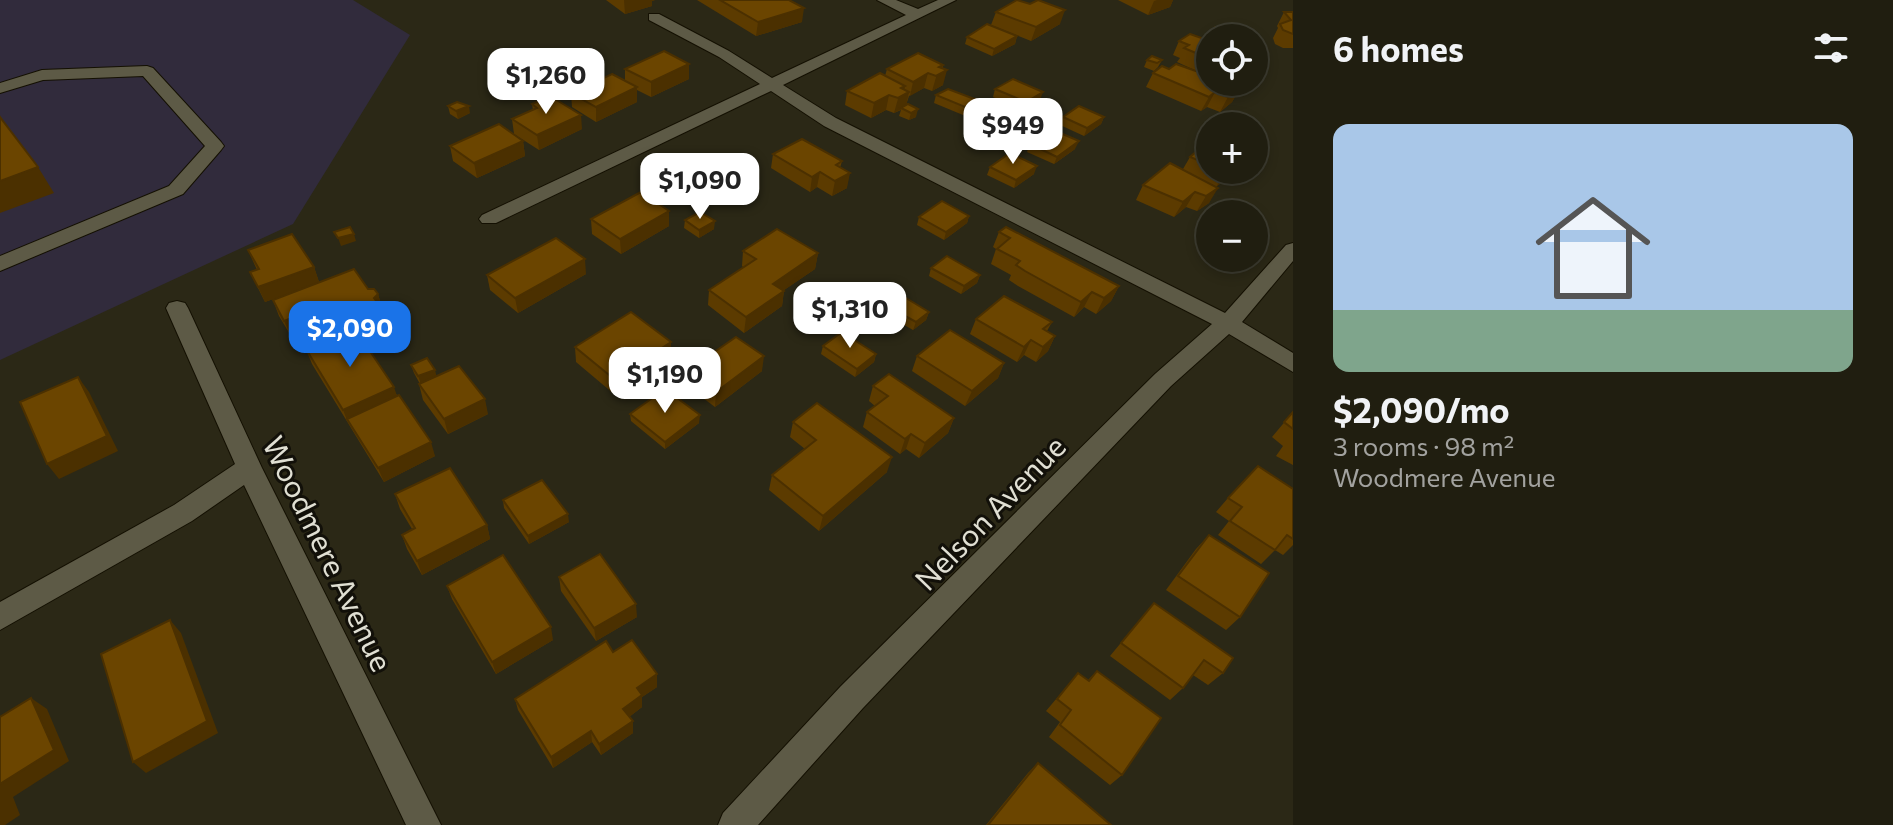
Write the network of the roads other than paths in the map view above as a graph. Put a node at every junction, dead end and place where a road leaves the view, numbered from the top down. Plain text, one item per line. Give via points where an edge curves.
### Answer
1 (884, 0) edge
2 (949, 0) edge
3 (919, 15) junction
4 (654, 17) dead end
5 (770, 85) junction
6 (0, 88) edge
7 (489, 219) dead end
8 (1293, 249) edge
9 (0, 264) edge
10 (177, 308) dead end
11 (1229, 324) junction
12 (1293, 364) edge
13 (249, 468) junction
14 (0, 617) edge
15 (424, 825) edge
16 (735, 825) edge

1 - 3 street
2 - 3 street
3 - 5 street
4 - 5 street
5 - 7 street
5 - 11 street via 830,122
6 - 9 street via 42,75 147,71 215,146 176,190
8 - 11 street, Nelson Avenue
10 - 13 street, Woodmere Avenue
11 - 12 street
11 - 16 street, Nelson Avenue via 1163,380 852,697
13 - 14 street via 183,513
13 - 15 street, Woodmere Avenue

